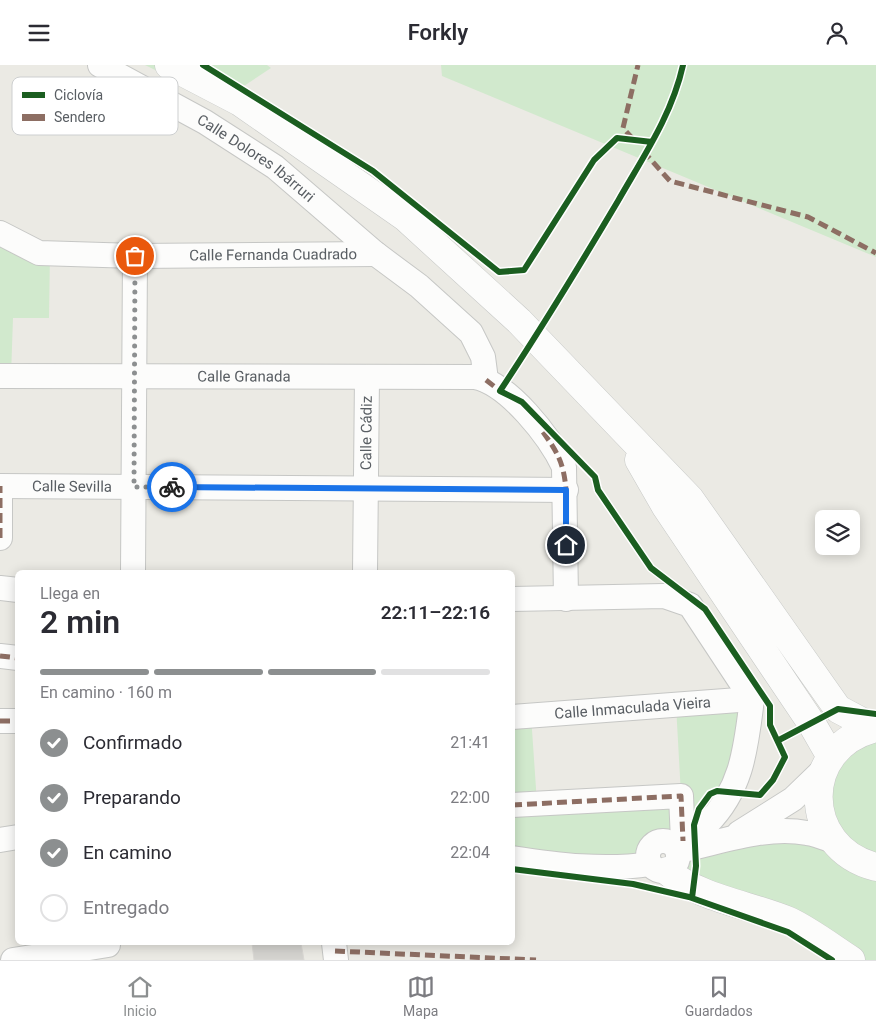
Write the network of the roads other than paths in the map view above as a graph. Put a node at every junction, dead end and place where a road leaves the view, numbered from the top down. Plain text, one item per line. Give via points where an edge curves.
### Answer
1 (100, 65) edge
2 (169, 65) edge
3 (122, 77) edge
4 (178, 107) edge
5 (0, 233) edge
6 (376, 255) junction
7 (135, 256) junction
8 (0, 376) edge
9 (134, 376) junction
10 (367, 377) junction
11 (486, 380) junction
12 (618, 424) junction
13 (0, 486) edge
14 (134, 487) junction
15 (366, 489) junction
16 (566, 490) junction
17 (0, 539) edge
18 (133, 570) edge
19 (365, 570) edge
20 (0, 588) edge
21 (15, 590) edge
22 (515, 599) edge
23 (566, 599) junction
24 (0, 656) edge
25 (15, 658) edge
26 (752, 699) junction
27 (515, 717) edge
28 (875, 728) edge
29 (827, 763) junction
30 (515, 805) edge
31 (15, 838) edge
32 (0, 840) edge
33 (833, 841) junction
34 (722, 842) junction
35 (671, 855) junction
36 (515, 858) edge
37 (876, 867) edge
38 (334, 945) edge
39 (108, 949) edge
40 (13, 960) edge
41 (336, 960) edge
42 (851, 960) edge

1 - 3 street, Calle Dolores Ibárruri
2 - 12 main road via 240,102 405,217 519,321
4 - 6 street, Calle Dolores Ibárruri via 275,167
5 - 7 street, Calle Fernanda Cuadrado via 39,253
6 - 7 street, Calle Fernanda Cuadrado
6 - 11 street, Calle Fernanda Cuadrado via 419,286 471,333 484,357
7 - 9 street
8 - 9 street, Calle Granada
9 - 10 street, Calle Granada
9 - 14 street
10 - 11 street, Calle Granada via 475,377
10 - 15 street, Calle Cádiz
11 - 16 street via 521,407 555,449 564,467
12 - 28 main road via 690,499 838,709
12 - 29 main road via 666,507
13 - 14 street, Calle Sevilla
13 - 17 street
14 - 15 street, Calle Sevilla
14 - 18 street
15 - 16 street, Calle Sevilla
15 - 19 street, Calle Cádiz
16 - 23 street
20 - 21 street
22 - 23 street
23 - 26 street via 664,596 690,605
24 - 25 street
26 - 27 street, Calle Inmaculada Vieira
26 - 35 street via 743,763 727,797 707,825
28 - 29 main road via 858,733 843,743
29 - 33 main road via 819,788 819,807
29 - 34 street via 793,799
30 - 35 street via 681,796
31 - 32 street
33 - 34 street via 807,833 777,832
33 - 37 main road via 852,858
34 - 35 street
35 - 36 street via 621,868
35 - 42 main road via 676,879 790,921
38 - 41 street
39 - 40 street

